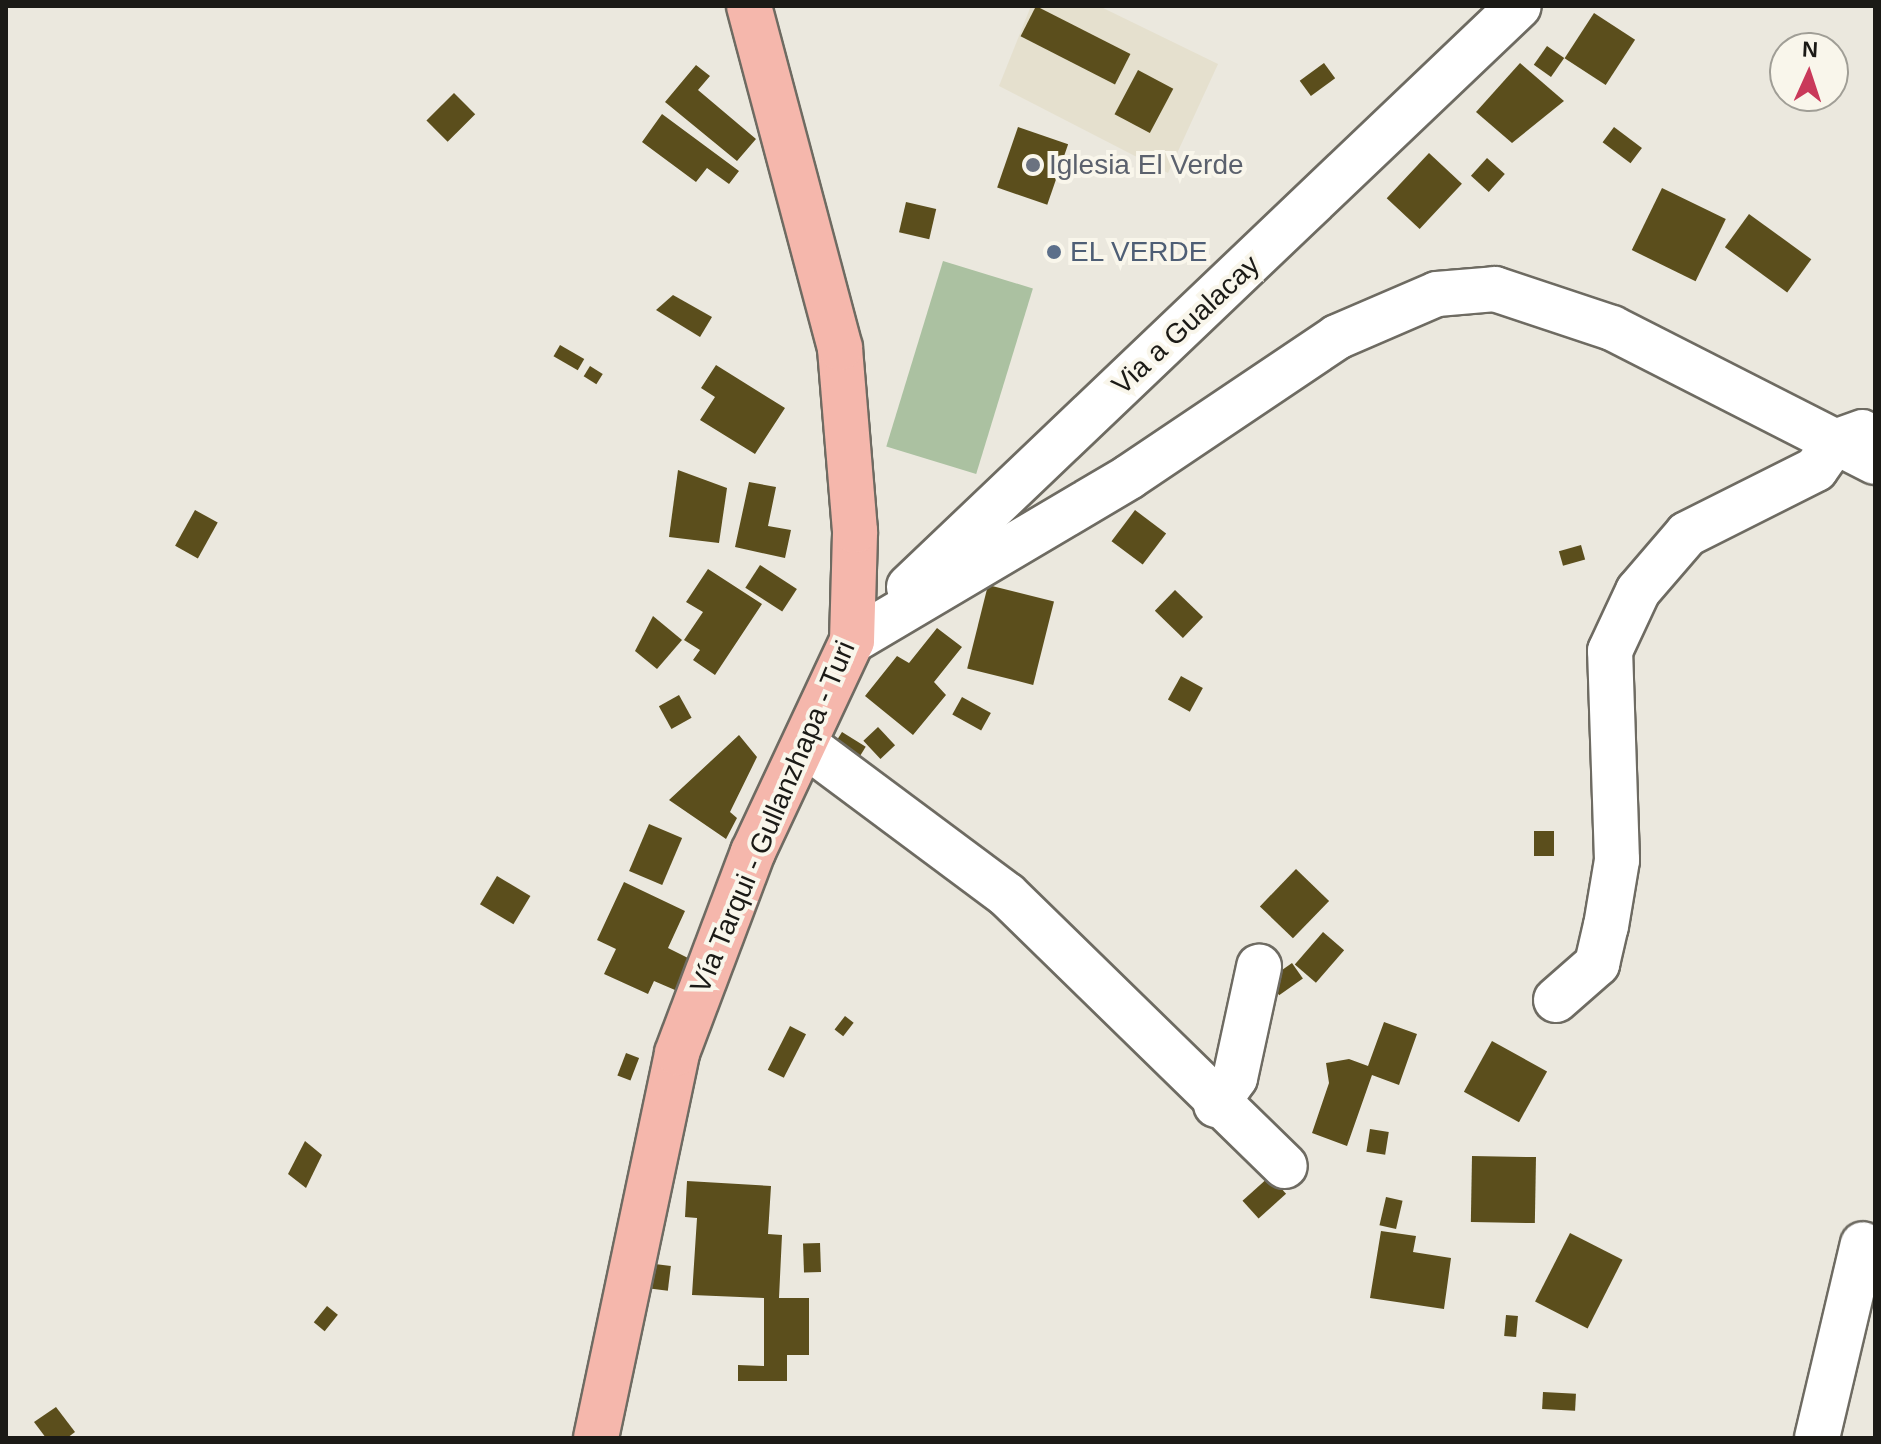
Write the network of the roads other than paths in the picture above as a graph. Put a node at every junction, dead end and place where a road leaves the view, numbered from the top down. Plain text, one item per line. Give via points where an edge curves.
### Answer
1 (749, 6) edge
2 (1519, 6) edge
3 (1855, 437) edge
4 (1875, 462) edge
5 (852, 641) junction
6 (807, 746) junction
7 (1259, 967) dead end
8 (1556, 1000) dead end
9 (1216, 1105) junction
10 (1285, 1166) dead end
11 (1863, 1244) dead end
12 (596, 1438) edge
13 (1817, 1438) edge

1 - 5 main road, Vía Tarqui - Gullanzhapa - Turi via 840,348 855,531
2 - 5 street, Via a Gualacay
3 - 4 street
3 - 5 street via 1612,328 1495,289 1437,294 1337,337 1129,477
3 - 8 street via 1816,469 1687,534 1638,591 1610,651 1617,860 1606,926 1597,964
5 - 6 main road, Vía Tarqui - Gullanzhapa - Turi
6 - 9 street via 1007,895
6 - 12 main road, Vía Tarqui - Gullanzhapa - Turi via 753,852 677,1053
7 - 9 street via 1235,1078
9 - 10 street
11 - 13 street

